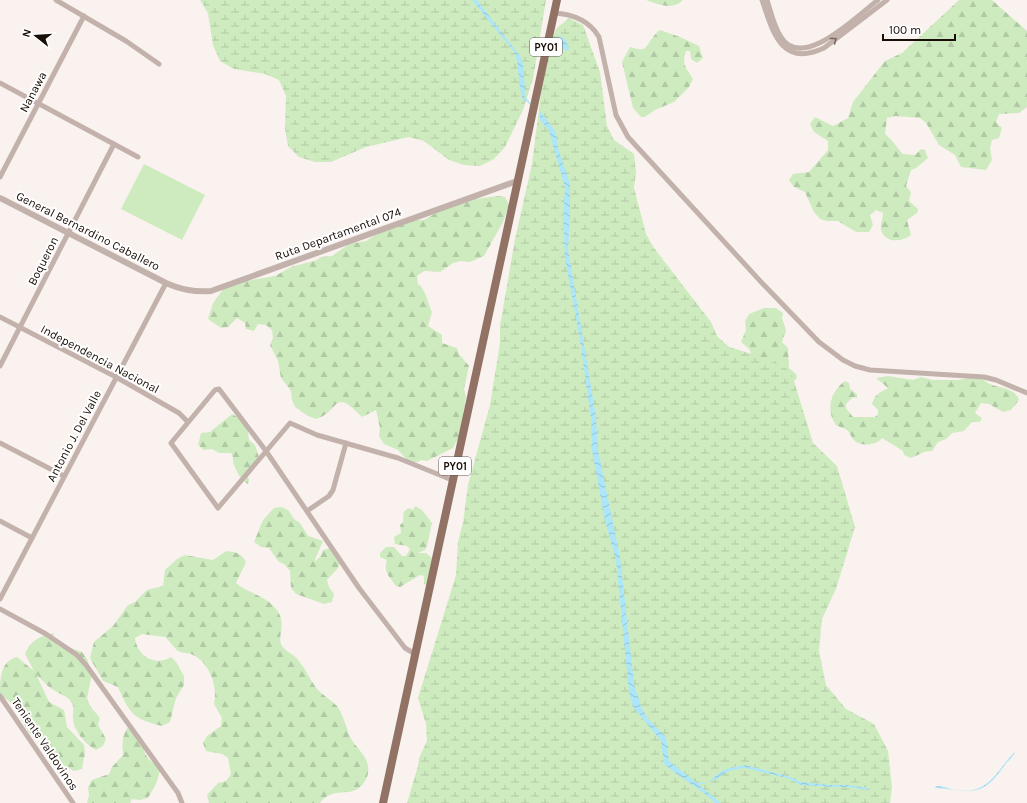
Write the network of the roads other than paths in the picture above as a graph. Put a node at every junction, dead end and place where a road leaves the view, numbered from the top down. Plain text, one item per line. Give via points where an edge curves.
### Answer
1 (56, 0) edge
2 (557, 0) edge
3 (762, 0) edge
4 (767, 0) edge
5 (878, 0) edge
6 (887, 0) edge
7 (554, 13) junction
8 (84, 16) junction
9 (160, 64) dead end
10 (0, 83) edge
11 (39, 103) junction
12 (114, 144) junction
13 (138, 157) dead end
14 (0, 177) edge
15 (517, 182) junction
16 (0, 198) edge
17 (69, 233) junction
18 (166, 283) junction
19 (0, 317) edge
20 (20, 327) junction
21 (0, 366) edge
22 (116, 377) junction
23 (1027, 393) edge
24 (188, 422) junction
25 (0, 443) edge
26 (346, 443) junction
27 (266, 451) junction
28 (64, 476) junction
29 (452, 480) junction
30 (307, 511) junction
31 (0, 521) edge
32 (32, 538) junction
33 (0, 599) edge
34 (0, 609) edge
35 (415, 654) junction
36 (0, 696) edge
37 (74, 803) edge
38 (182, 803) edge
39 (383, 803) edge

1 - 8 street
2 - 7 highway, PY01
3 -> 6 street via 775,36 782,46 788,51 800,54 813,53 824,48
4 - 5 street via 781,37 791,46 805,49 823,42
7 - 15 highway, PY01
7 - 23 street via 576,16 594,28 599,37 616,115 628,137 763,284 832,352 855,366 870,370 984,377
8 - 9 street
8 - 11 street, Nanawa
10 - 11 street
11 - 12 street
11 - 14 street, Nanawa
12 - 13 street
12 - 17 street, Boqueron
15 - 18 street, Ruta Departamental 074 via 211,291 187,291
15 - 29 highway, PY01
16 - 17 street, General Bernardino Caballero
17 - 18 street, General Bernardino Caballero
17 - 20 street, Boqueron
18 - 22 street, Antonio J. Del Valle
19 - 20 street, Independencia Nacional
20 - 21 street, Boqueron
20 - 22 street, Independencia Nacional
22 - 24 street, Independencia Nacional via 179,413
22 - 28 street, Antonio J. Del Valle
24 - 27 street via 215,390 219,389
24 - 27 street via 171,443 218,508
25 - 28 street
26 - 27 street via 317,435 290,423
26 - 29 street via 398,458
26 - 30 street via 333,490 329,496
27 - 30 street
28 - 32 street, Antonio J. Del Valle
29 - 35 highway, PY01
30 - 35 street via 392,631 405,648
31 - 32 street
32 - 33 street, Antonio J. Del Valle
34 - 38 street via 46,634 77,655 139,738 178,793
35 - 39 highway, PY01
36 - 37 street, Teniente Valdovinos

